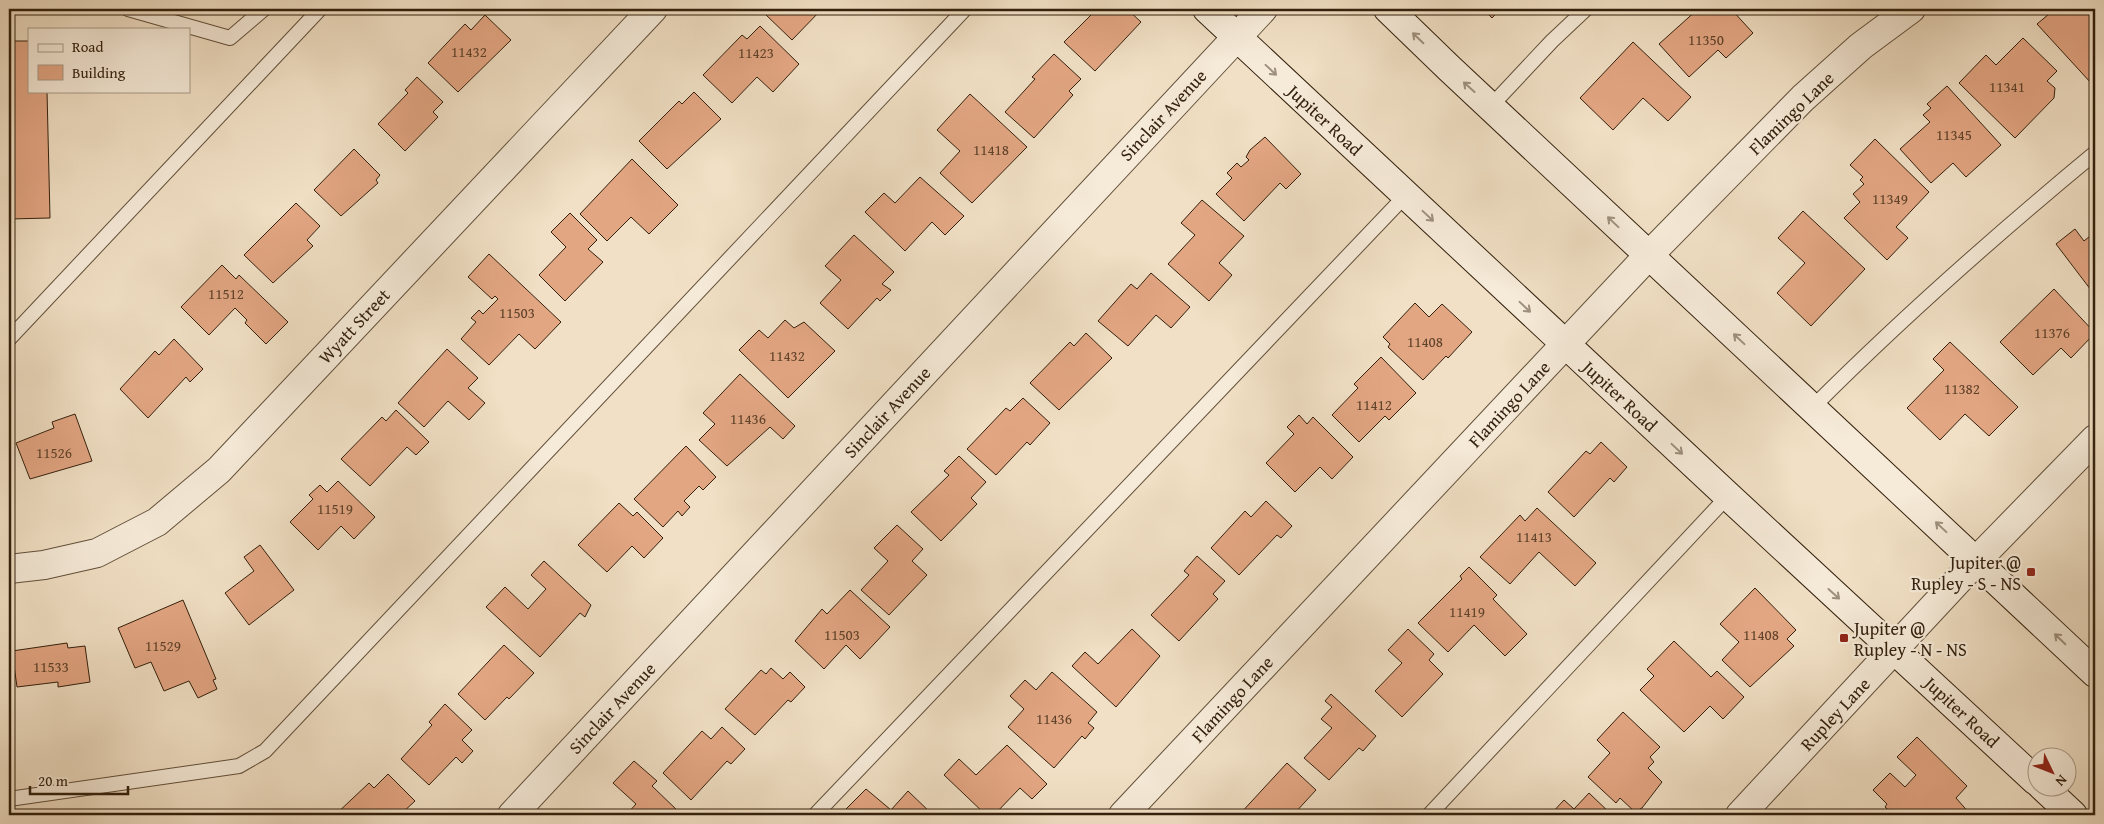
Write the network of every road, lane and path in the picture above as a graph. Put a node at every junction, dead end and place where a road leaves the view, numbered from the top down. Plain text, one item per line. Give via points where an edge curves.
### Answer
1 (128, 9) edge
2 (264, 9) edge
3 (320, 9) edge
4 (653, 9) edge
5 (965, 9) edge
6 (1207, 9) edge
7 (1263, 9) edge
8 (1388, 9) edge
9 (1586, 9) edge
10 (1911, 9) edge
11 (1235, 36) junction
12 (1491, 106) junction
13 (2095, 153) edge
14 (1406, 195) junction
15 (1649, 255) junction
16 (9, 340) edge
17 (1565, 344) junction
18 (1812, 408) junction
19 (2095, 439) edge
20 (1728, 496) junction
21 (1977, 560) junction
22 (9, 569) edge
23 (1894, 649) junction
24 (2095, 673) edge
25 (2026, 772) edge
26 (9, 799) edge
27 (512, 815) edge
28 (815, 815) edge
29 (1123, 815) edge
30 (1429, 815) edge
31 (1740, 815) edge

1 - 2 lane via 230,38
3 - 16 lane
4 - 22 street, Wyatt Street via 219,470 157,522 97,553
5 - 26 lane via 265,752 239,766
6 - 11 street, Jupiter Road
7 - 11 street, Sinclair Avenue
12 -> 8 street
9 - 12 lane
10 - 15 street, Flamingo Lane via 1861,46 1804,98
11 -> 14 street, Jupiter Road
11 - 27 street, Sinclair Avenue
15 -> 12 street
13 - 18 lane via 1880,340
14 -> 17 street, Jupiter Road
14 - 28 lane
15 - 17 street, Flamingo Lane
18 -> 15 street
17 -> 20 street, Jupiter Road
17 - 29 street, Flamingo Lane
21 -> 18 street
19 - 21 street, Rupley Lane
20 -> 23 street, Jupiter Road
20 - 30 lane
21 - 23 street, Rupley Lane
24 -> 21 street
23 - 25 street, Jupiter Road
23 - 31 street, Rupley Lane

